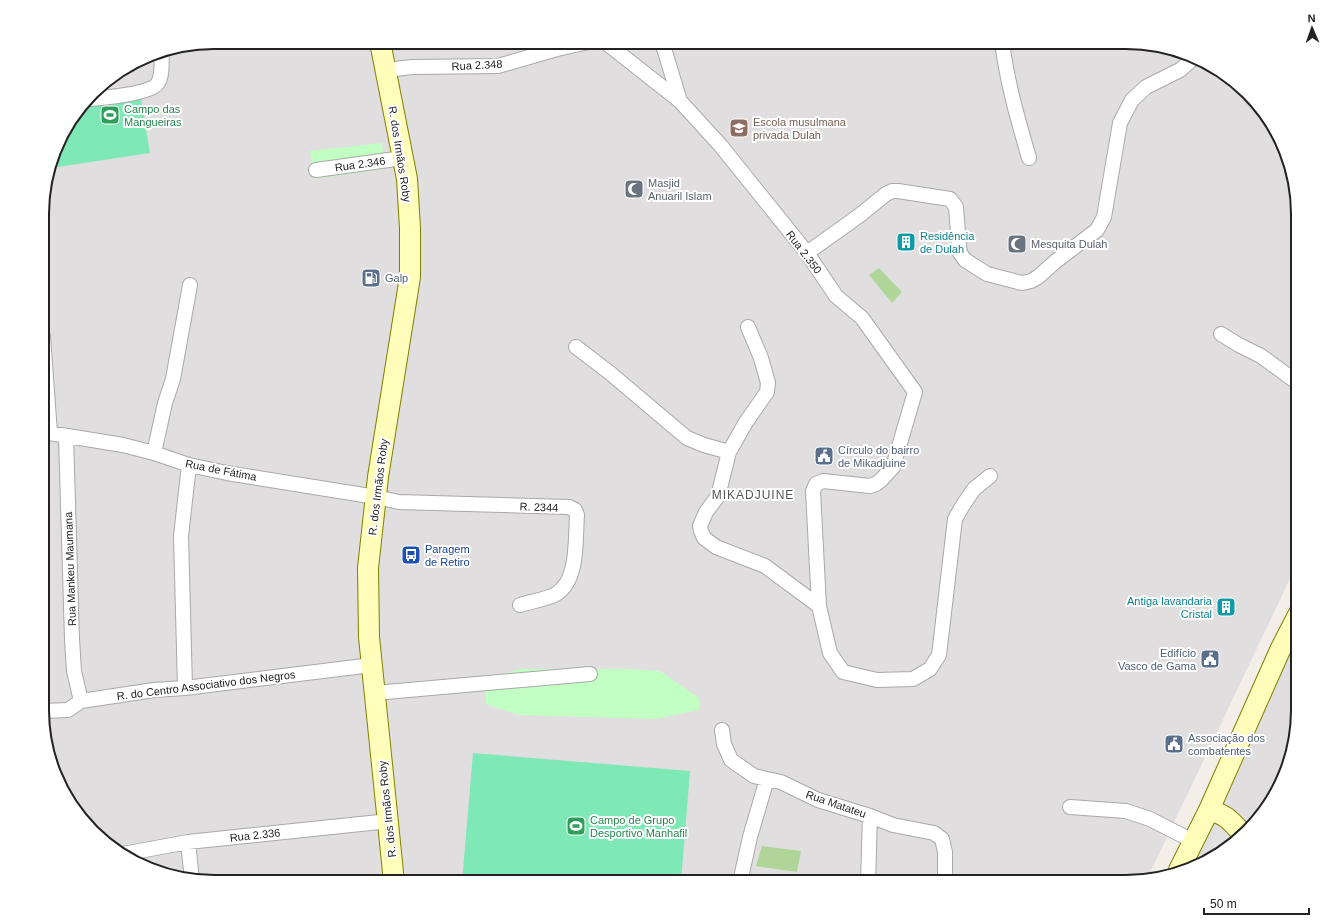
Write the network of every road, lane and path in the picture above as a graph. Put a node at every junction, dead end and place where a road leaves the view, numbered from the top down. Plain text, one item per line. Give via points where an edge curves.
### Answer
1 (382, 49) edge
2 (557, 49) edge
3 (614, 49) edge
4 (664, 49) edge
5 (1003, 49) edge
6 (162, 58) edge
7 (1189, 62) edge
8 (386, 70) junction
9 (97, 97) edge
10 (680, 101) junction
11 (403, 158) junction
12 (1029, 158) dead end
13 (316, 170) dead end
14 (807, 254) junction
15 (190, 284) dead end
16 (748, 327) dead end
17 (1221, 334) dead end
18 (576, 347) dead end
19 (1291, 378) edge
20 (49, 432) edge
21 (66, 436) junction
22 (729, 452) junction
23 (154, 453) junction
24 (189, 465) junction
25 (990, 476) dead end
26 (376, 497) junction
27 (520, 605) dead end
28 (819, 606) junction
29 (1291, 629) edge
30 (372, 664) junction
31 (590, 674) dead end
32 (185, 688) junction
33 (375, 693) junction
34 (81, 701) junction
35 (49, 711) edge
36 (722, 730) dead end
37 (767, 779) junction
38 (1070, 807) dead end
39 (1209, 810) junction
40 (870, 816) junction
41 (389, 821) junction
42 (1239, 830) edge
43 (1193, 841) junction
44 (188, 842) junction
45 (131, 852) edge
46 (1181, 865) edge
47 (191, 874) edge
48 (393, 875) edge
49 (742, 875) edge
50 (868, 875) edge
51 (945, 875) edge

1 - 8 street, R. dos Irmãos Roby
2 - 8 street, Rua 2.348 via 498,66 412,67
3 - 10 street
4 - 10 street, Rua 2.350
5 - 12 street
6 - 9 street via 157,84 147,91
7 - 14 street via 1180,70 1146,87 1132,100 1120,123 1104,217 1097,230 1031,281 1022,283 987,274 965,260 960,253 956,207 950,200 898,191 886,194
8 - 11 street, R. dos Irmãos Roby
10 - 14 street, Rua 2.350 via 721,146
11 - 13 street, Rua 2.346
11 - 26 street, R. dos Irmãos Roby via 410,228 410,277
14 - 28 street, Rua 2.350 via 836,296 862,318 914,390 915,396 893,467 876,484 870,486 823,481 816,484 813,491
15 - 23 street via 173,379
16 - 22 street via 761,358 768,383 767,392
17 - 19 street via 1261,356
18 - 22 street via 687,438
20 - 21 street, Rua de Fátima
21 - 23 street, Rua de Fátima
21 - 34 street, Rua Mankeu Maumana via 72,640 74,670
22 - 28 street via 718,496 706,512 700,526 704,538 716,547 765,566
23 - 24 street, Rua de Fátima
24 - 26 street, Rua de Fátima
24 - 32 street via 181,536
25 - 28 street via 974,489 954,519 939,655 930,669 913,679 877,680 843,672 830,653
26 - 27 street, R. 2344 via 398,502 568,507 575,510 577,516 573,568 566,583 555,594
26 - 30 street, R. dos Irmãos Roby via 368,568
29 - 39 street
30 - 32 street, R. do Centro Associativo dos Negros
30 - 33 street, R. dos Irmãos Roby
31 - 33 street
32 - 34 street, R. do Centro Associativo dos Negros
33 - 41 street, R. dos Irmãos Roby
34 - 35 street, R. do Centro Associativo dos Negros via 68,710
36 - 37 street, Rua Matateu via 724,744 731,760 754,776
37 - 40 street, Rua Matateu via 781,782 818,800
37 - 49 street
38 - 43 street via 1126,811 1150,819
39 - 42 street via 1222,814
39 - 43 street
40 - 50 street
40 - 51 street, Rua Matateu via 893,825 934,833 942,839
41 - 44 street, Rua 2.336
41 - 48 street, R. dos Irmãos Roby
43 - 46 street
44 - 45 street, Rua 2.336
44 - 47 street

